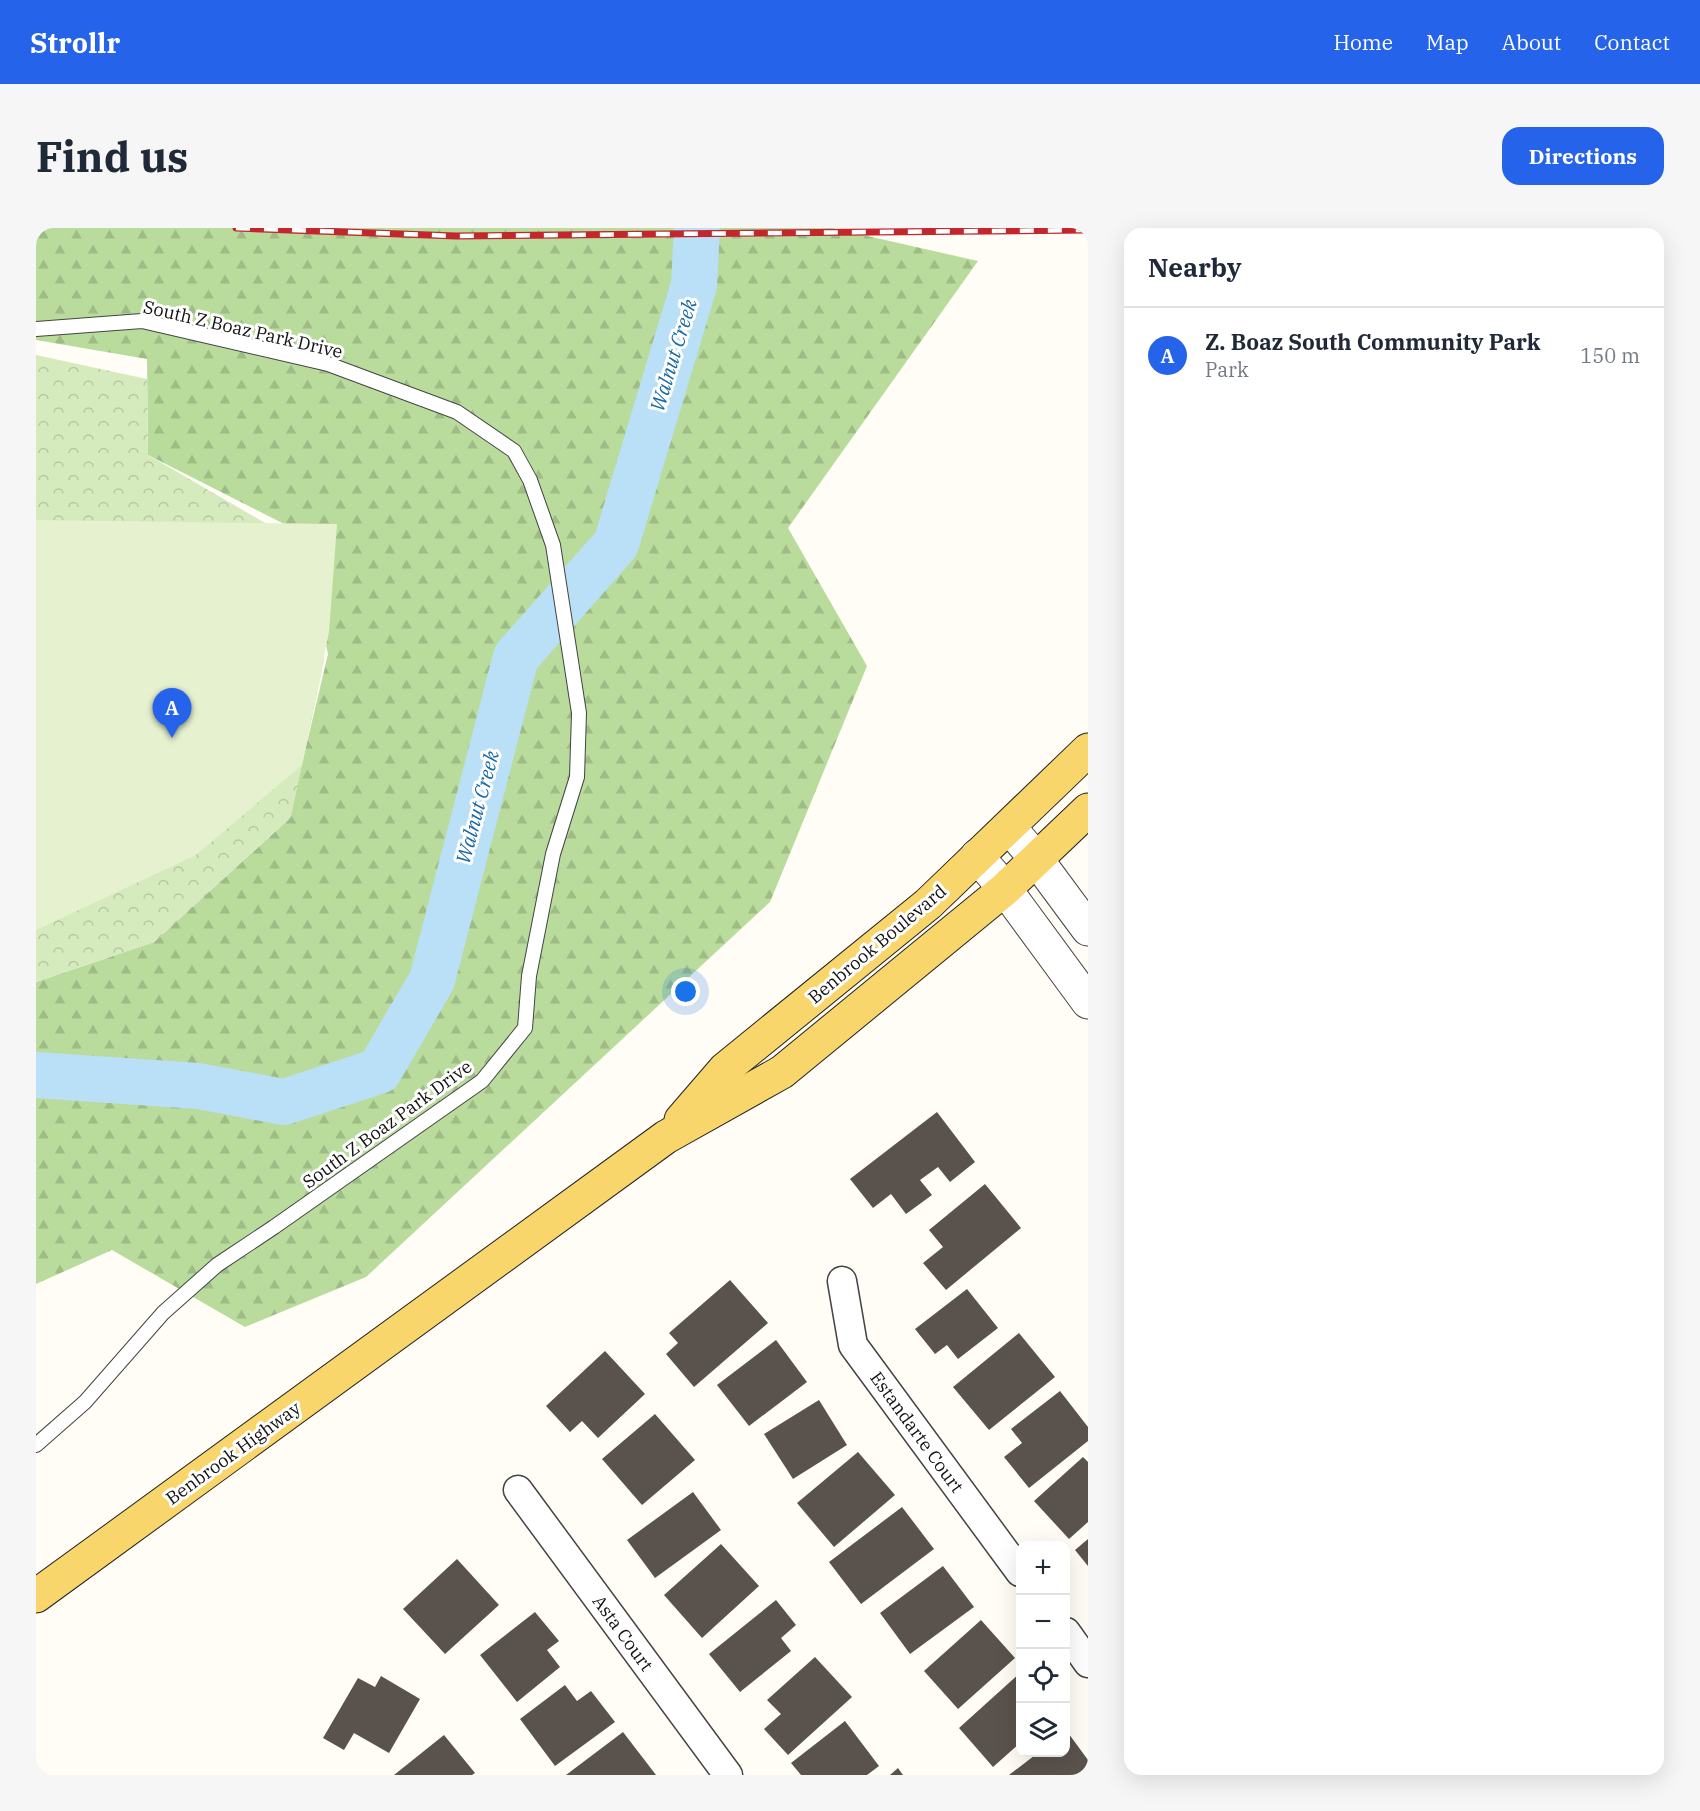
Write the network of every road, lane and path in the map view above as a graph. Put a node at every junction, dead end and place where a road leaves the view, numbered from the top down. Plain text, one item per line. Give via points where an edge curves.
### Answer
1 (36, 329) edge
2 (1088, 750) edge
3 (1088, 810) edge
4 (1009, 827) junction
5 (977, 856) junction
6 (1036, 860) junction
7 (1005, 889) junction
8 (1088, 929) edge
9 (1088, 1002) edge
10 (666, 1137) junction
11 (842, 1281) dead end
12 (430, 1310) joint
13 (36, 1445) edge
14 (518, 1490) dead end
15 (1016, 1567) edge
16 (36, 1596) edge
17 (1070, 1639) edge
18 (1088, 1663) edge
19 (728, 1775) edge

1 - 13 lane, South Z Boaz Park Drive via 142,321 328,363 458,412 514,451 530,480 553,545 579,713 577,777 553,854 529,976 525,1028 482,1081 217,1265 163,1313 85,1402
2 - 4 main road, Benbrook Boulevard
3 - 6 main road, Benbrook Boulevard
4 - 5 main road, Benbrook Boulevard
4 - 6 street
5 - 7 street
5 - 10 main road, Benbrook Boulevard via 928,904 725,1069
6 - 7 main road, Benbrook Boulevard
6 - 8 street
7 - 9 street
7 - 10 main road, Benbrook Boulevard via 782,1072
10 - 12 main road, Benbrook Boulevard
11 - 15 street, Estandarte Court via 853,1345
12 - 16 main road, Benbrook Highway
14 - 19 street, Asta Court
17 - 18 street

